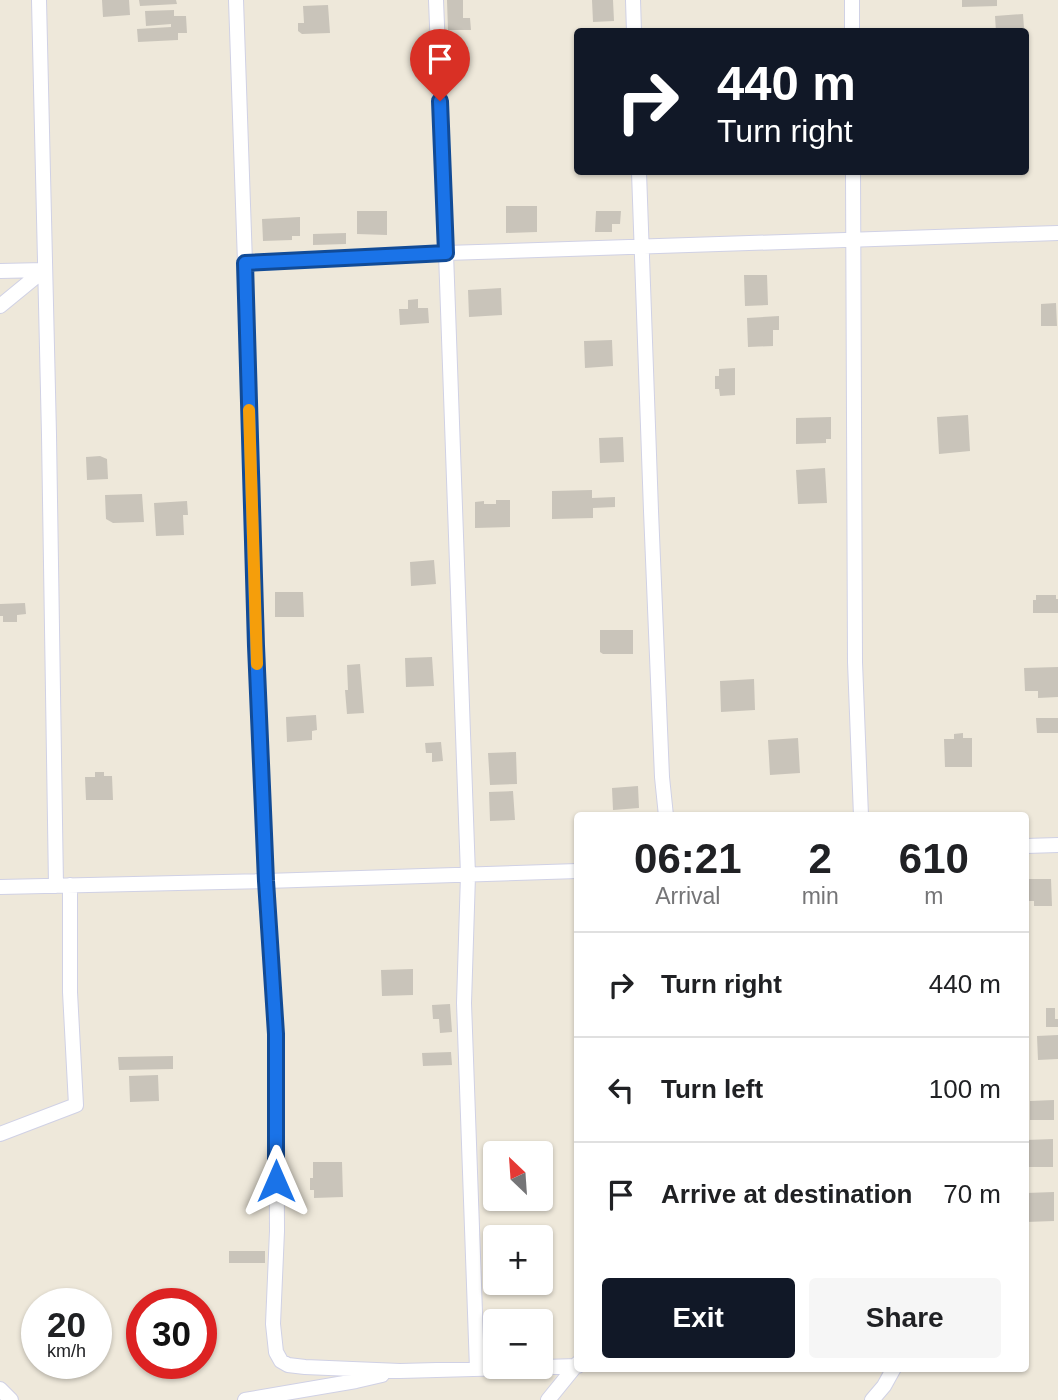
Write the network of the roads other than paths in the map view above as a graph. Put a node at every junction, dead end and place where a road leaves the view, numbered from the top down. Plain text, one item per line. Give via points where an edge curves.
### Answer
1 (39, 0) edge
2 (236, 0) edge
3 (436, 0) edge
4 (633, 0) edge
5 (852, 0) edge
6 (634, 28) edge
7 (852, 28) edge
8 (639, 175) edge
9 (853, 175) edge
10 (1058, 233) edge
11 (853, 240) junction
12 (642, 247) junction
13 (446, 253) junction
14 (245, 263) junction
15 (44, 270) junction
16 (0, 271) edge
17 (0, 306) edge
18 (666, 812) edge
19 (861, 812) edge
20 (1058, 845) edge
21 (1029, 846) edge
22 (574, 872) edge
23 (468, 875) junction
24 (266, 881) junction
25 (63, 886) junction
26 (0, 887) edge
27 (0, 1133) edge
28 (574, 1365) edge
29 (477, 1368) junction
30 (574, 1369) edge
31 (400, 1371) junction
32 (892, 1372) edge
33 (0, 1389) edge
34 (11, 1400) edge
35 (245, 1400) edge
36 (548, 1400) edge
37 (872, 1400) edge

1 - 15 street
2 - 14 street
3 - 13 street
4 - 6 street
5 - 7 street
8 - 12 street
9 - 11 street
10 - 11 street
11 - 12 street
11 - 19 street via 855,662
12 - 13 street
12 - 18 street
13 - 14 street
13 - 23 street
14 - 24 street
15 - 16 street
15 - 17 street
15 - 25 street
20 - 21 street
22 - 23 street
23 - 24 street
23 - 29 street via 464,1003
24 - 25 street
24 - 31 street via 276,1034 276,1352 288,1365
25 - 26 street
25 - 27 street via 76,1105
28 - 29 street
29 - 31 street
30 - 36 street
31 - 35 street
32 - 37 street
33 - 34 street

